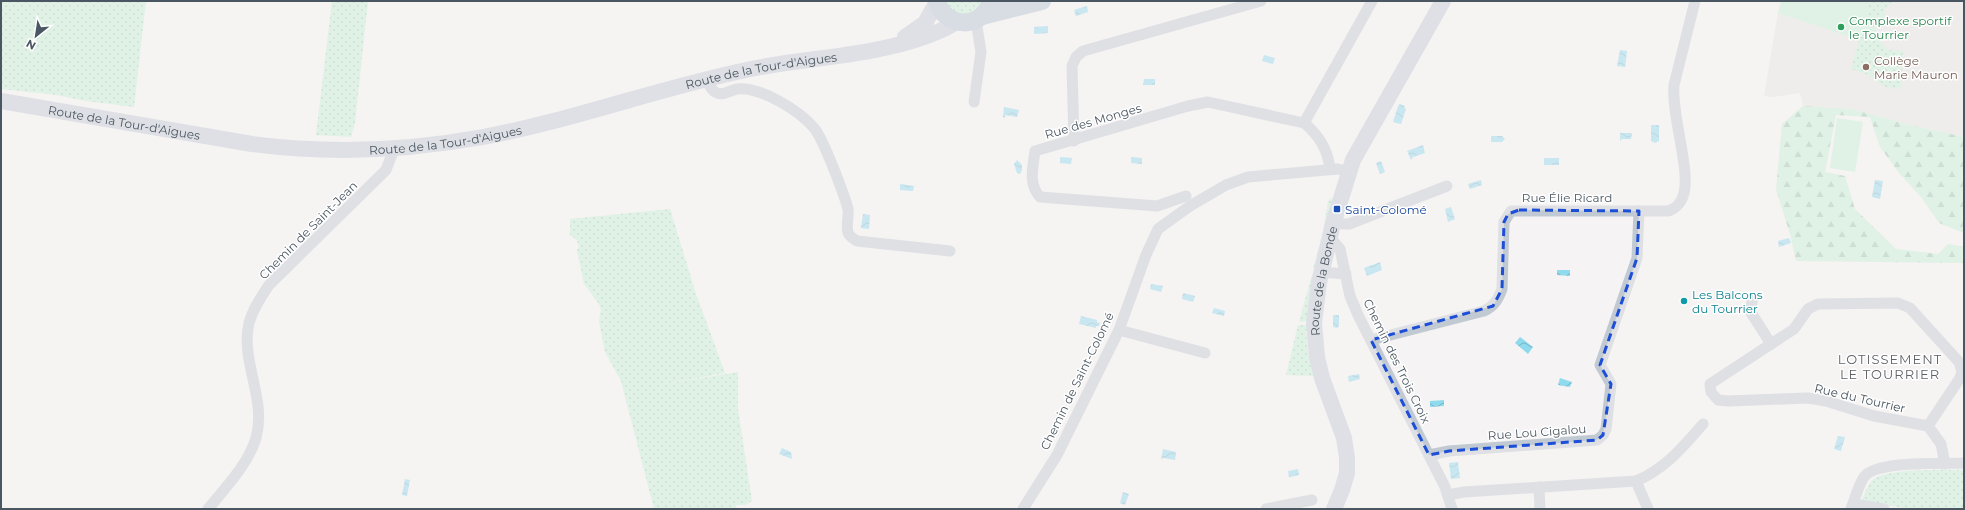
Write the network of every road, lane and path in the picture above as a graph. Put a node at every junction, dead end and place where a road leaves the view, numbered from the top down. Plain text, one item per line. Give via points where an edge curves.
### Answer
1 (1042, 1) edge
2 (1261, 1) edge
3 (1372, 1) edge
4 (1443, 1) edge
5 (1696, 1) edge
6 (937, 2) edge
7 (983, 12) edge
8 (956, 22) junction
9 (884, 48) junction
10 (706, 79) junction
11 (1, 101) edge
12 (974, 102) dead end
13 (1304, 123) junction
14 (1074, 141) junction
15 (394, 149) junction
16 (1330, 169) junction
17 (1349, 172) junction
18 (1447, 186) dead end
19 (1186, 196) dead end
20 (1639, 211) junction
21 (1331, 231) junction
22 (950, 250) dead end
23 (1322, 272) junction
24 (1346, 274) junction
25 (1753, 298) dead end
26 (1119, 330) junction
27 (1371, 340) junction
28 (1771, 344) junction
29 (1205, 352) dead end
30 (1703, 424) dead end
31 (1928, 426) junction
32 (1429, 455) junction
33 (1964, 463) edge
34 (1945, 464) junction
35 (1636, 482) junction
36 (1539, 488) junction
37 (1448, 495) junction
38 (1312, 500) dead end
39 (1852, 506) edge
40 (208, 509) edge
41 (1023, 509) edge
42 (1266, 509) edge
43 (1334, 509) edge
44 (1452, 509) edge
45 (1540, 509) edge
46 (1648, 509) edge
47 (1884, 509) edge

1 - 7 main road
2 - 14 street via 1083,51 1076,57 1072,66
3 - 13 street
4 - 17 main road, Route de la Bonde via 1374,121
5 - 20 street, Rue Élie Ricard via 1674,85 1673,99 1685,178 1684,196 1679,204 1668,211
6 - 8 main road via 944,15
6 - 9 main road, Route de la Tour-d'Aigues via 925,23
7 - 8 main road via 963,23
7 - 12 street
8 - 9 main road, Route de la Tour-d'Aigues via 907,43
9 - 10 main road, Route de la Tour-d'Aigues
10 - 15 main road, Route de la Tour-d'Aigues via 484,137
10 - 22 street via 716,93 722,94 737,89 769,96 798,112 814,128 827,154 848,210 848,233 852,238 858,241
11 - 15 main road, Route de la Tour-d'Aigues via 292,149
13 - 14 street, Rue des Monges via 1208,102
13 - 16 street via 1321,141
14 - 19 street, Rue des Monges via 1035,151 1032,178 1034,191 1040,197 1157,206
15 - 40 street, Chemin de Saint-Jean via 386,170 269,285 260,298 249,324 248,343 259,412 256,438 240,468
16 - 17 street, Chemin de Saint-Colomé
16 - 26 street, Chemin de Saint-Colomé via 1248,177 1226,185 1158,229
17 - 21 main road, Route de la Bonde
18 - 21 street
20 - 27 street, Rue Élie Ricard via 1511,211 1504,222 1502,289 1493,306 1484,311
20 - 32 street, Rue Lou Cigalou via 1637,258 1600,365 1611,384 1603,435 1597,440 1449,451
21 - 23 main road, Route de la Bonde
21 - 24 street, Chemin des Trois Croix via 1340,249
23 - 24 street
23 - 43 main road, Route de la Bonde via 1315,311 1317,357 1344,438 1347,458 1347,473
24 - 27 street, Chemin des Trois Croix via 1350,296
25 - 28 street via 1750,312
26 - 29 street
26 - 41 street, Chemin de Saint-Colomé via 1057,455
27 - 32 street, Chemin des Trois Croix
28 - 31 street, Rue du Tourrier via 1794,329 1808,308 1818,304 1898,303 1910,308 1959,362 1962,371
28 - 31 street, Rue du Tourrier via 1710,384 1711,392 1718,400 1808,398 1874,416
30 - 35 street via 1667,463
31 - 34 street via 1941,444
32 - 37 street, Chemin des Trois Croix
33 - 34 street
34 - 39 street via 1910,464 1876,470 1865,476
35 - 36 street
35 - 46 street
36 - 37 street
36 - 45 street
37 - 44 street, Chemin des Trois Croix
38 - 42 street
39 - 47 street

